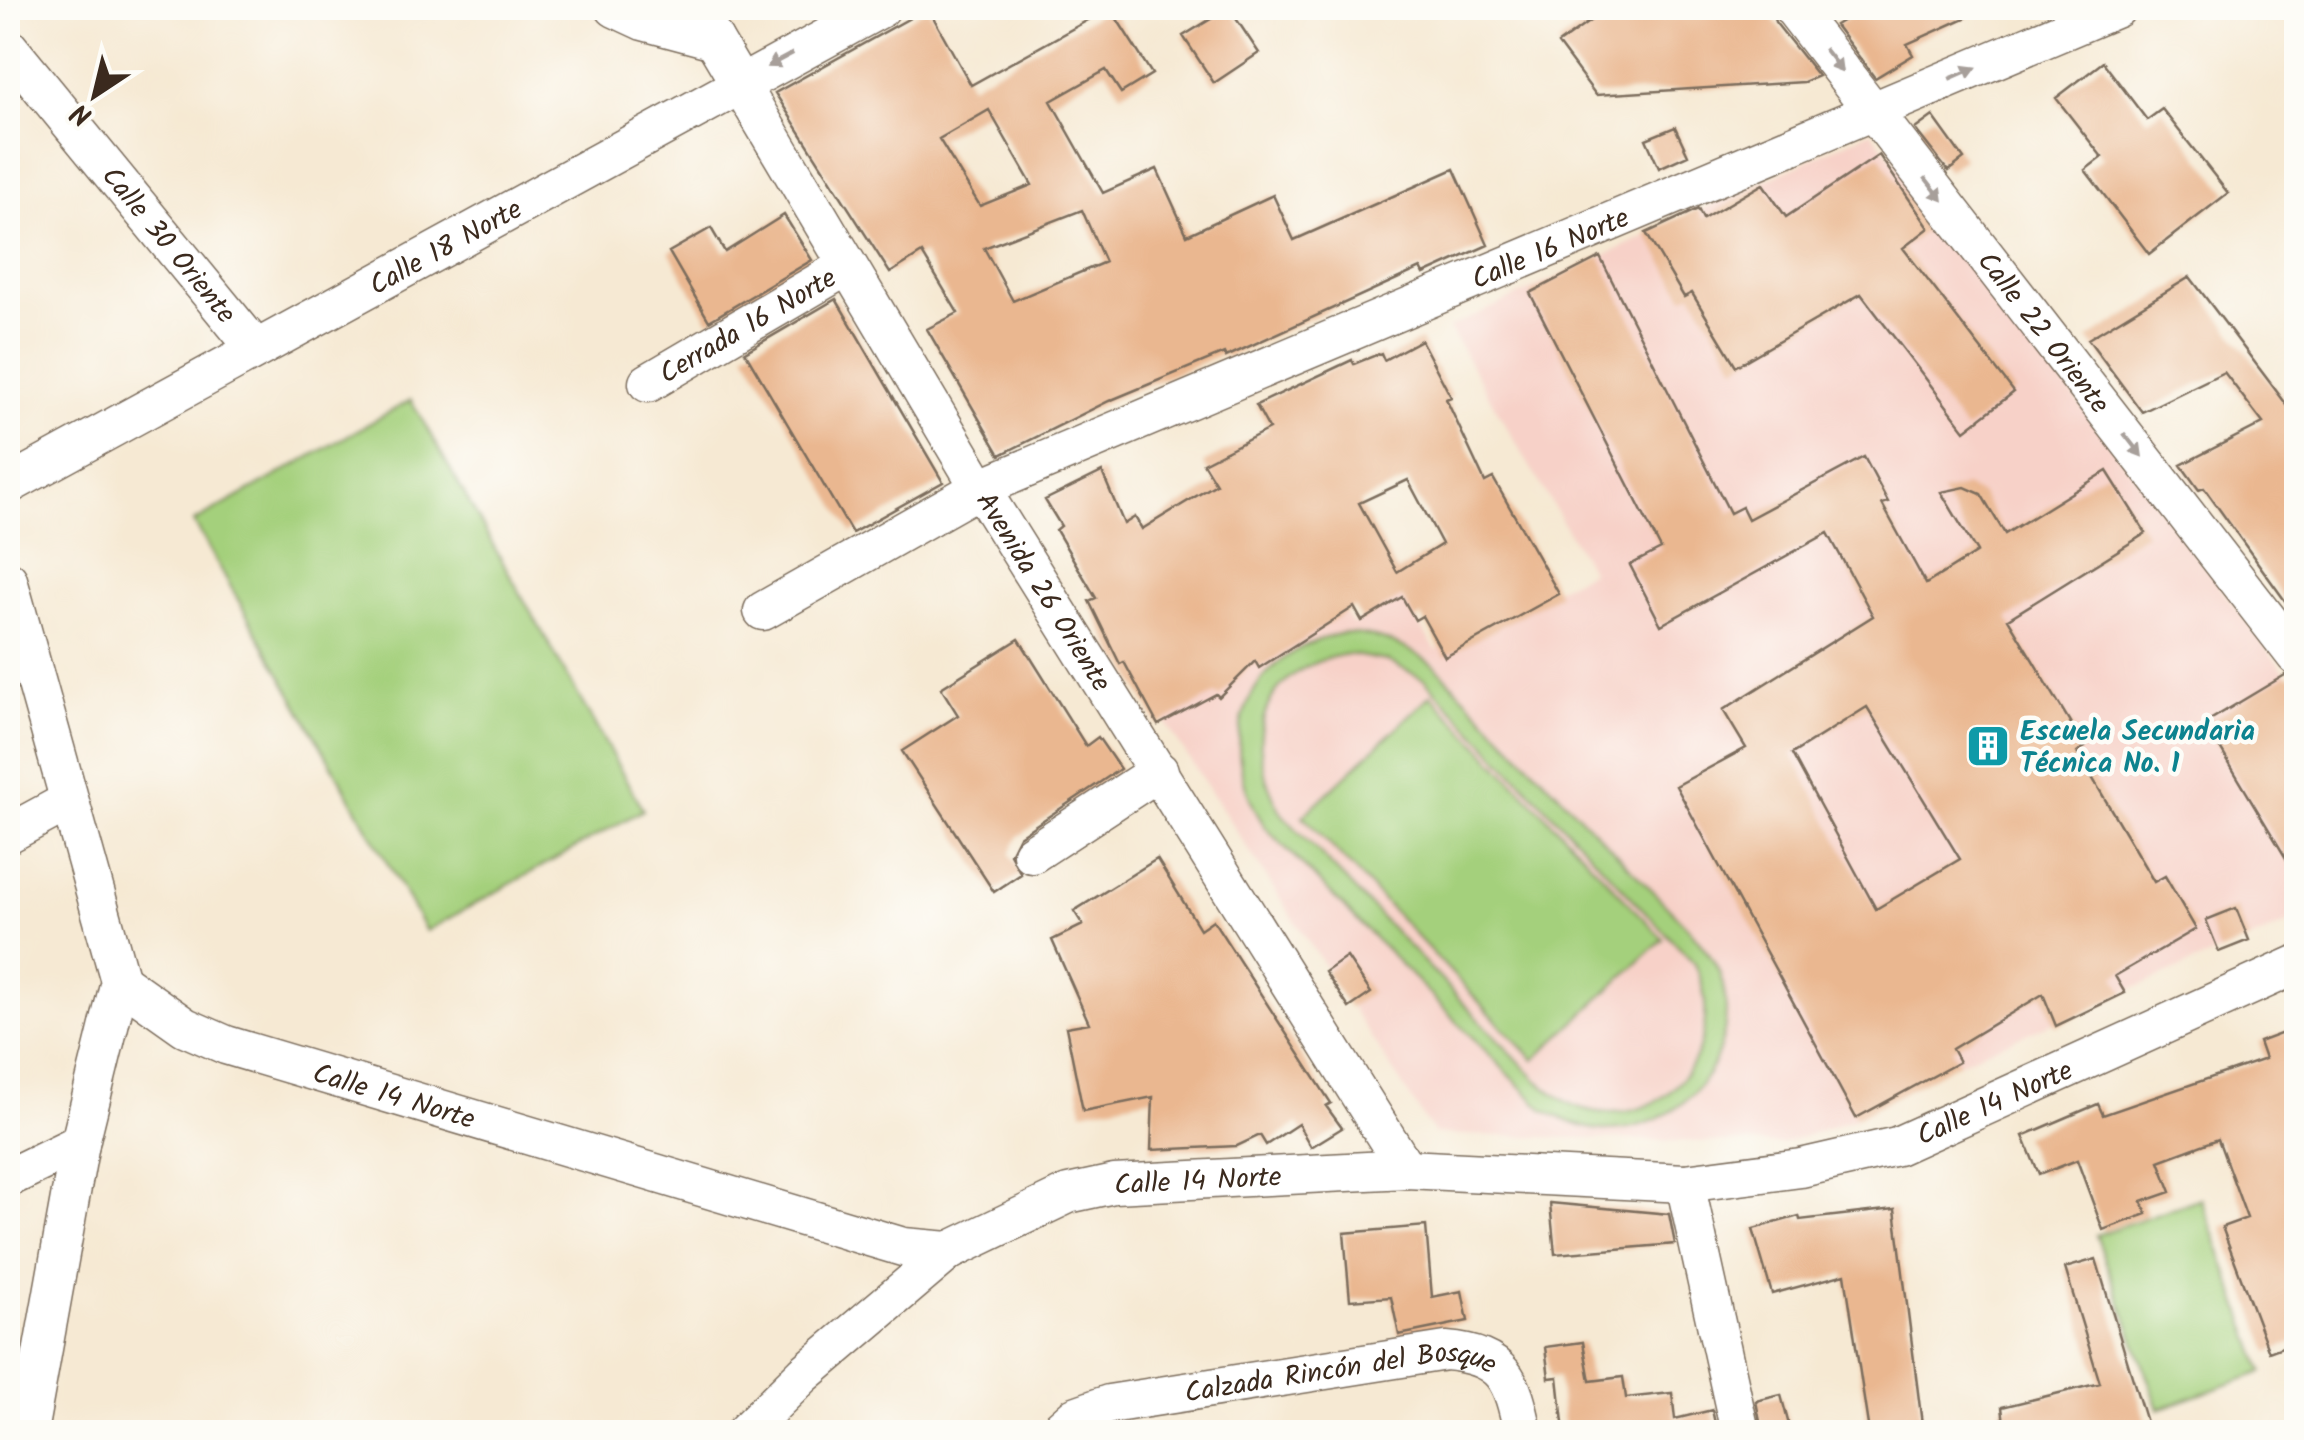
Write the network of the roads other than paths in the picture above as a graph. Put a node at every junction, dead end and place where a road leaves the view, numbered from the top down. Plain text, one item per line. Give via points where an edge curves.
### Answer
1 (615, 8) edge
2 (881, 8) edge
3 (1792, 8) edge
4 (2118, 8) edge
5 (705, 24) edge
6 (8, 47) edge
7 (740, 81) junction
8 (1874, 112) junction
9 (848, 266) junction
10 (255, 348) junction
11 (648, 383) dead end
12 (8, 485) edge
13 (980, 488) junction
14 (8, 580) edge
15 (763, 611) dead end
16 (2296, 656) edge
17 (1159, 771) junction
18 (68, 802) junction
19 (8, 834) edge
20 (1032, 854) dead end
21 (2296, 965) edge
22 (120, 981) junction
23 (80, 1143) junction
24 (1406, 1170) junction
25 (8, 1178) edge
26 (1685, 1183) junction
27 (950, 1251) junction
28 (28, 1432) edge
29 (745, 1432) edge
30 (1057, 1432) edge
31 (1524, 1432) edge
32 (1740, 1432) edge

1 - 5 street via 643,21
2 -> 7 street, Calle 18 Norte
3 -> 8 street, Calle 22 Oriente
8 -> 4 street, Calle 16 Norte
5 - 7 street, Avenida 26 Oriente
6 - 10 street, Calle 30 Oriente
7 - 9 street, Avenida 26 Oriente
7 - 10 street, Calle 18 Norte
8 - 13 street, Calle 16 Norte
8 -> 16 street, Calle 22 Oriente
9 - 11 street, Cerrada 16 Norte
9 - 13 street, Avenida 26 Oriente
10 - 12 street, Calle 18 Norte
13 - 15 street, Calle 16 Norte
13 - 17 street, Avenida 26 Oriente
14 - 18 street
17 - 20 street
17 - 24 street, Avenida 26 Oriente
18 - 19 street
18 - 22 street
21 - 26 street, Calle 14 Norte via 1898,1146
22 - 23 street
22 - 27 street, Calle 14 Norte via 185,1027 226,1045 903,1247
23 - 25 street
23 - 28 street
24 - 26 street, Calle 14 Norte
24 - 27 street, Calle 14 Norte via 1114,1184 1068,1194
26 - 32 street
27 - 29 street
30 - 31 street, Calzada Rincón del Bosque via 1075,1416 1109,1404 1446,1351 1474,1353 1500,1368 1514,1391

